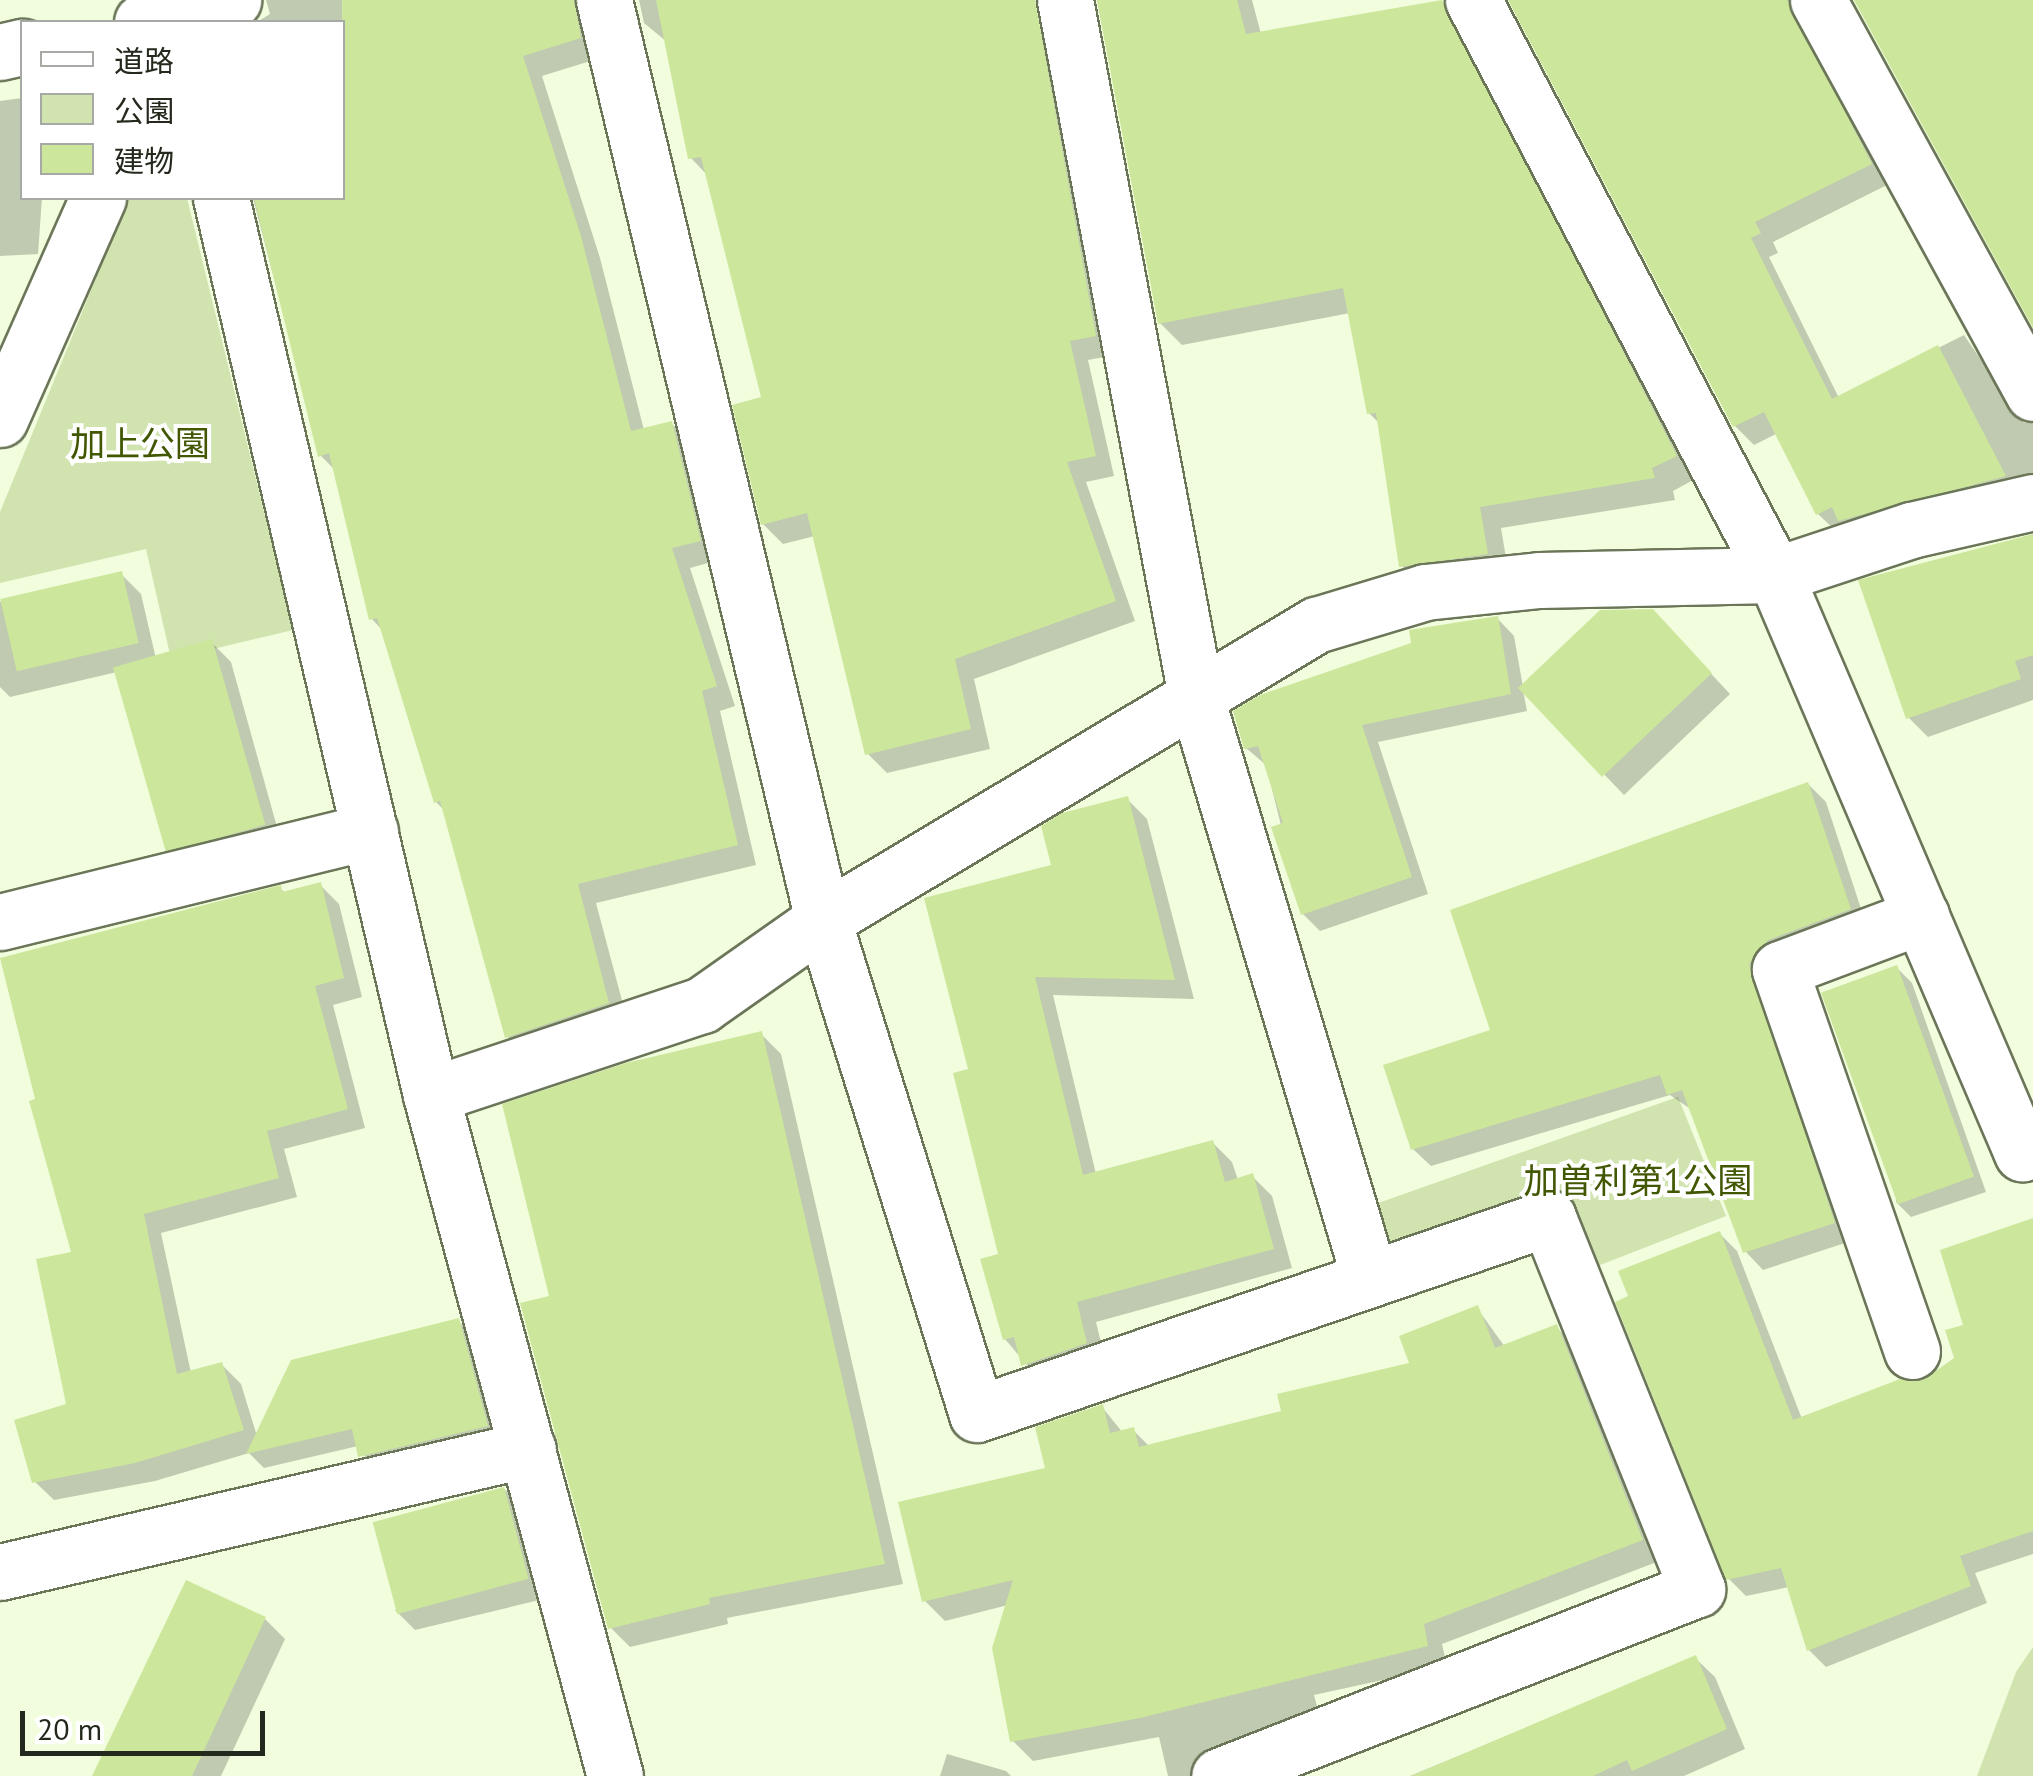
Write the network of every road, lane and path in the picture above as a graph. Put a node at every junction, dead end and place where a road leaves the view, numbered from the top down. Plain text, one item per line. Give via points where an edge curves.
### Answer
1 (234, 0) edge
2 (604, 0) edge
3 (1064, 0) edge
4 (1473, 0) edge
5 (1818, 0) edge
6 (170, 16) edge
7 (97, 200) edge
8 (221, 200) edge
9 (2033, 393) edge
10 (0, 419) edge
11 (2033, 502) edge
12 (1776, 575) junction
13 (1196, 701) junction
14 (370, 830) junction
15 (1921, 916) junction
16 (823, 920) junction
17 (0, 922) edge
18 (432, 1095) junction
19 (2022, 1153) dead end
20 (1370, 1280) junction
21 (1912, 1352) dead end
22 (528, 1448) junction
23 (0, 1572) edge
24 (616, 1776) edge
25 (1220, 1776) edge

1 - 6 street
2 - 16 street
3 - 13 street
4 - 12 street
5 - 9 street
7 - 10 street
8 - 14 street
11 - 12 street via 1912,530
12 - 13 street via 1539,580 1425,592 1316,625
12 - 15 street
13 - 16 street
13 - 20 street
14 - 17 street
14 - 18 street
15 - 19 street
15 - 21 street via 1780,968
16 - 18 street via 702,1004
16 - 20 street via 977,1414
18 - 22 street
20 - 25 street via 1548,1218 1698,1589
22 - 23 street
22 - 24 street

